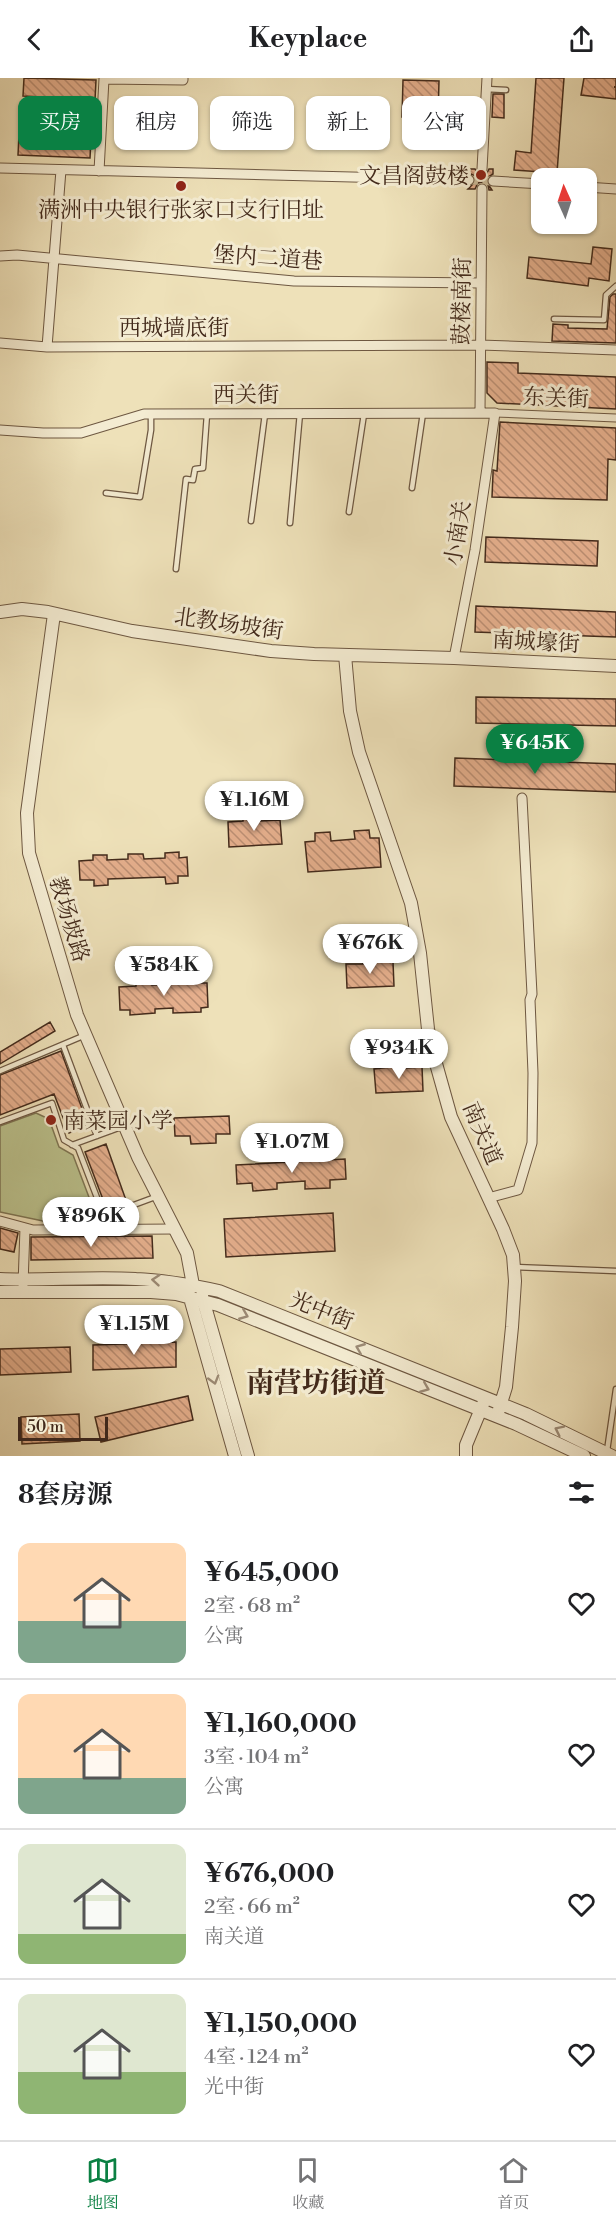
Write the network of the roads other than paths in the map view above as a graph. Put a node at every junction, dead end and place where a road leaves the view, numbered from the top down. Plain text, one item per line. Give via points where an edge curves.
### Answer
1 (104, 78) edge
2 (183, 78) edge
3 (487, 78) edge
4 (486, 89) junction
5 (506, 90) dead end
6 (0, 168) edge
7 (482, 169) dead end
8 (61, 170) junction
9 (99, 171) junction
10 (469, 180) tunnel mouth
11 (493, 181) tunnel mouth
12 (531, 183) edge
13 (597, 188) edge
14 (482, 189) dead end
15 (616, 189) edge
16 (0, 256) edge
17 (54, 260) junction
18 (481, 283) junction
19 (616, 286) edge
20 (554, 319) dead end
21 (0, 343) edge
22 (480, 345) junction
23 (46, 347) junction
24 (616, 350) edge
25 (423, 412) junction
26 (480, 412) junction
27 (300, 413) junction
28 (364, 413) junction
29 (495, 413) junction
30 (151, 414) junction
31 (207, 414) junction
32 (266, 414) junction
33 (616, 418) edge
34 (0, 430) edge
35 (412, 488) dead end
36 (106, 493) dead end
37 (349, 512) dead end
38 (251, 521) dead end
39 (290, 523) dead end
40 (176, 569) dead end
41 (0, 612) edge
42 (54, 614) junction
43 (345, 655) junction
44 (454, 658) junction
45 (616, 666) edge
46 (522, 798) dead end
47 (86, 1035) junction
48 (63, 1046) junction
49 (0, 1071) edge
50 (0, 1122) edge
51 (124, 1126) junction
52 (98, 1136) junction
53 (72, 1145) junction
54 (158, 1196) junction
55 (488, 1198) junction
56 (0, 1221) edge
57 (25, 1227) junction
58 (175, 1229) junction
59 (514, 1267) junction
60 (616, 1271) edge
61 (0, 1279) edge
62 (23, 1286) junction
63 (192, 1288) junction
64 (0, 1292) edge
65 (204, 1301) junction
66 (616, 1389) edge
67 (483, 1404) junction
68 (499, 1410) junction
69 (608, 1455) edge
70 (235, 1456) edge
71 (248, 1456) edge
72 (466, 1456) edge
73 (584, 1456) edge

1 - 2 street
1 - 9 street
3 - 4 street
4 - 5 lane
4 - 7 street
6 - 8 street
8 - 9 street
8 - 17 street
9 - 10 street
11 - 12 street
13 - 15 street
14 - 18 street, 鼓楼南街
16 - 17 street, 堡内二道巷
17 - 18 street, 堡内二道巷 via 294,281
17 - 23 street
18 - 22 street, 鼓楼南街
19 - 20 lane via 606,295 604,320
21 - 23 street, 西城墙底街
22 - 23 street, 西城墙底街
22 - 24 street, 西城墙底街
22 - 26 street, 鼓楼南街
25 - 26 street, 西关街
25 - 28 street, 西关街
25 - 35 lane
26 - 29 street, 西关街
27 - 28 street, 西关街
27 - 32 street, 西关街
27 - 39 lane
28 - 37 lane
29 - 33 street, 东关街
29 - 44 street, 小南关
30 - 31 street, 西关街
30 - 34 street, 西关街 via 81,433
30 - 36 lane via 140,497
31 - 32 street, 西关街
31 - 40 lane via 203,468 195,469 193,480 186,479
32 - 38 lane
41 - 42 street, 北教场坡街 via 22,609
42 - 43 street, 北教场坡街 via 132,631 271,651
42 - 47 street, 教场坡路 via 27,813 29,854
43 - 44 street, 北教场坡街
43 - 55 street, 南关道 via 350,711 359,752 411,903 435,1060 451,1117
44 - 45 street, 南城壕街
46 - 55 street via 531,994 532,1143 518,1190
47 - 48 lane
47 - 51 street, 教场坡路
48 - 49 lane
48 - 52 lane
50 - 53 lane via 52,1103 64,1140
51 - 52 lane
51 - 54 street, 教场坡路
52 - 53 lane
53 - 54 lane via 78,1148 104,1216
54 - 58 street, 教场坡路
55 - 59 street, 南关道 via 513,1255
56 - 57 street
57 - 58 street
57 - 62 street
58 - 63 street, 教场坡路 via 188,1252
59 - 60 lane
59 - 68 street, 南关道 via 506,1388
61 - 62 street, 光中街
62 - 63 street, 光中街 via 133,1278
62 - 64 street, 光中街
63 - 65 street
67 -> 63 street, 光中街 via 219,1291
63 -> 70 street
65 -> 67 street, 光中街
65 - 71 street
66 - 69 lane
67 - 68 street, 光中街
67 - 72 street via 466,1445
69 -> 68 street, 光中街 via 526,1414
68 - 73 street, 光中街

